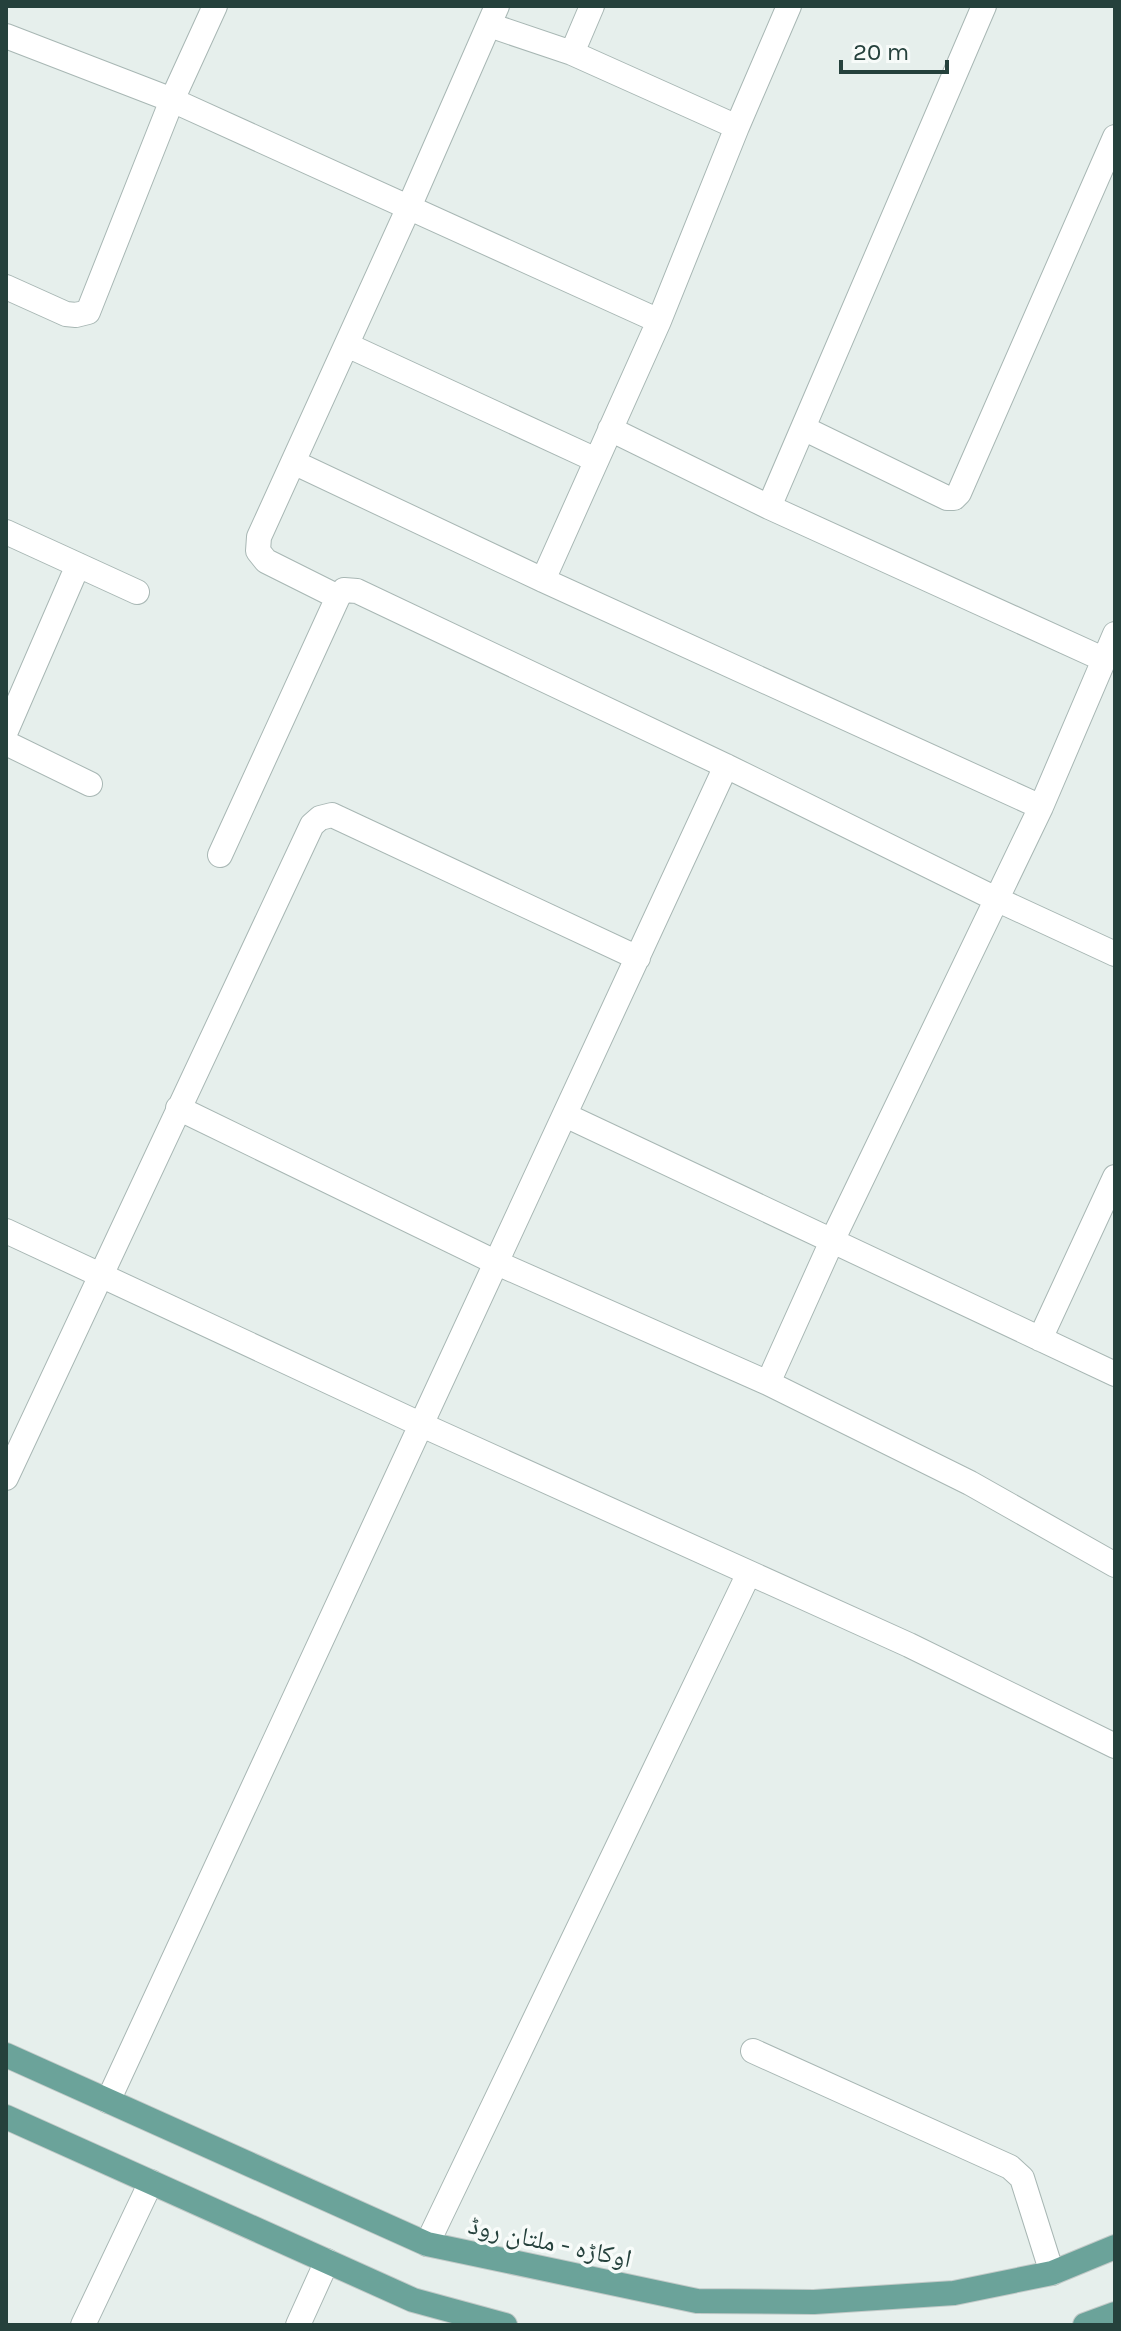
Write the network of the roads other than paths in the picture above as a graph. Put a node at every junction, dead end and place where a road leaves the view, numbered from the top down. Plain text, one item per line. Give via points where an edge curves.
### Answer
1 (215, 6) edge
2 (592, 6) edge
3 (789, 6) edge
4 (984, 6) edge
5 (493, 16) edge
6 (6, 36) edge
7 (572, 53) junction
8 (172, 100) junction
9 (737, 127) junction
10 (1115, 137) edge
11 (409, 207) junction
12 (6, 287) edge
13 (659, 321) junction
14 (347, 345) junction
15 (803, 428) junction
16 (610, 429) junction
17 (596, 460) junction
18 (293, 462) junction
19 (769, 507) junction
20 (6, 532) edge
21 (78, 565) junction
22 (543, 580) junction
23 (137, 592) dead end
24 (338, 597) junction
25 (1115, 634) edge
26 (1103, 659) junction
27 (6, 731) edge
28 (6, 743) edge
29 (726, 766) junction
30 (90, 784) dead end
31 (1041, 807) junction
32 (220, 855) dead end
33 (996, 899) junction
34 (1115, 954) edge
35 (638, 958) junction
36 (178, 1108) junction
37 (565, 1115) junction
38 (1115, 1177) edge
39 (6, 1231) edge
40 (832, 1241) junction
41 (497, 1263) junction
42 (101, 1277) junction
43 (1040, 1339) junction
44 (1115, 1374) edge
45 (768, 1383) junction
46 (422, 1425) junction
47 (6, 1478) edge
48 (1115, 1565) edge
49 (749, 1573) junction
50 (1115, 1746) edge
51 (753, 2051) dead end
52 (6, 2055) edge
53 (108, 2101) junction
54 (6, 2117) edge
55 (151, 2182) junction
56 (427, 2244) junction
57 (1115, 2247) edge
58 (327, 2261) junction
59 (1052, 2273) junction
60 (1115, 2314) edge
61 (83, 2325) edge
62 (298, 2325) edge
63 (505, 2325) edge
64 (1085, 2325) edge

1 - 8 street
2 - 7 street
3 - 9 street
4 - 15 street
5 - 7 street
5 - 11 street
6 - 8 street
7 - 9 street
8 - 11 street
8 - 12 street via 88,312 66,314
9 - 13 street
10 - 15 street via 954,498
11 - 13 street
11 - 14 street
13 - 16 street
14 - 17 street
14 - 18 street
15 - 19 street
16 - 17 street
16 - 19 street
17 - 22 street
18 - 22 street
18 - 24 street via 259,537 258,551 266,561
19 - 26 street
20 - 21 street
21 - 23 street
21 - 27 street
22 - 31 street
24 - 29 street via 344,590 357,591
24 - 32 street
25 - 26 street
26 - 31 street
28 - 30 street
29 - 33 street
29 - 35 street
31 - 33 street
33 - 34 street
33 - 40 street
35 - 36 street via 332,815 320,818 312,825
35 - 37 street
36 - 41 street
36 - 42 street
37 - 40 street
37 - 41 street
38 - 43 street
39 - 42 street
40 - 43 street
40 - 45 street
41 - 45 street
41 - 46 street
42 - 46 street
42 - 47 street
43 - 44 street
45 - 48 street via 970,1483
46 - 49 street
46 - 53 street
49 - 50 street
49 - 56 street
51 - 59 street via 1010,2167 1022,2178
52 - 53 main road, اوکاڑہ - ملتان روڈ
53 - 56 main road, اوکاڑہ - ملتان روڈ
54 - 55 main road
55 - 58 main road
55 - 61 street
56 - 59 main road, اوکاڑہ - ملتان روڈ via 697,2301 814,2302 954,2293
57 - 59 main road, اوکاڑہ - ملتان روڈ
58 - 62 street
58 - 63 main road via 413,2300
60 - 64 main road

